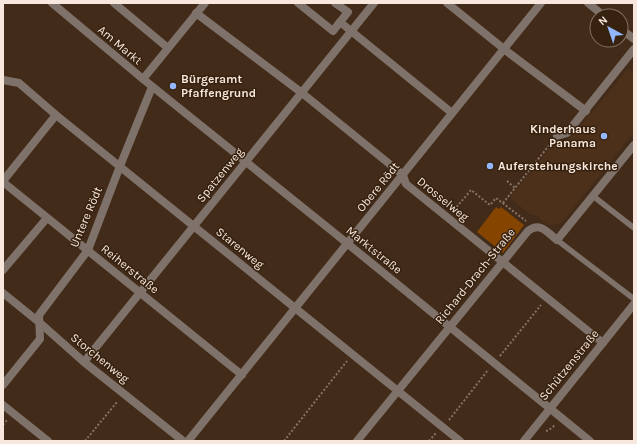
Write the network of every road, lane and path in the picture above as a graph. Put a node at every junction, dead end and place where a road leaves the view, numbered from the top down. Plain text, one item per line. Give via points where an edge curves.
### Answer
1 (52, 3) edge
2 (114, 3) edge
3 (204, 3) edge
4 (298, 3) edge
5 (335, 3) edge
6 (374, 3) edge
7 (447, 3) edge
8 (541, 3) edge
9 (196, 13) junction
10 (340, 22) junction
11 (352, 30) junction
12 (168, 48) junction
13 (634, 48) edge
14 (504, 49) junction
15 (143, 79) junction
16 (3, 80) edge
17 (152, 87) junction
18 (302, 93) junction
19 (586, 111) junction
20 (452, 112) junction
21 (56, 115) junction
22 (557, 136) joint
23 (633, 149) edge
24 (246, 162) junction
25 (120, 166) junction
26 (403, 175) junction
27 (507, 181) dead end
28 (3, 182) edge
29 (515, 188) junction
30 (593, 196) junction
31 (503, 203) junction
32 (47, 218) junction
33 (448, 218) junction
34 (194, 226) junction
35 (532, 227) junction
36 (634, 228) edge
37 (558, 240) junction
38 (347, 244) junction
39 (88, 250) junction
40 (502, 262) junction
41 (3, 270) edge
42 (140, 293) junction
43 (3, 294) edge
44 (634, 299) edge
45 (634, 304) edge
46 (296, 308) junction
47 (40, 323) junction
48 (449, 327) junction
49 (603, 342) junction
50 (352, 354) junction
51 (84, 362) junction
52 (242, 375) junction
53 (3, 386) edge
54 (398, 390) junction
55 (124, 393) junction
56 (3, 405) edge
57 (549, 409) junction
58 (48, 441) edge
59 (85, 441) edge
60 (183, 441) edge
61 (188, 441) edge
62 (284, 441) edge
63 (357, 441) edge
64 (460, 441) edge
65 (524, 441) edge
66 (590, 441) edge

1 - 15 street, Am Markt
2 - 12 street
3 - 9 street
4 - 10 street via 333,31
5 - 10 street via 348,12
6 - 11 street, Spatzenweg
7 - 14 street
8 - 14 street, Obere Rödt
9 - 12 street
9 - 18 street, Drosselweg
10 - 11 street
11 - 18 street, Spatzenweg
11 - 20 street
12 - 15 street, Am Markt
13 - 19 street
14 - 19 street
14 - 20 street, Obere Rödt
15 - 17 street, Marktstraße
16 - 21 street, Starenweg via 19,83
17 - 24 street, Marktstraße
17 - 25 street, Untere Rödt
18 - 24 street, Spatzenweg
18 - 26 street, Drosselweg
19 - 22 street via 567,133
20 - 26 street, Obere Rödt
21 - 25 street, Starenweg
21 - 28 street
22 - 29 path
23 - 30 street
24 - 34 street, Spatzenweg
24 - 38 street, Marktstraße
25 - 34 street, Starenweg
25 - 39 street, Untere Rödt
26 - 33 street, Drosselweg via 406,184
26 - 38 street, Obere Rödt
27 - 29 path
28 - 32 street, Reiherstraße
29 - 31 path
30 - 36 lane
30 - 37 street
31 - 33 path via 496,198 490,206 471,190
31 - 35 path
32 - 39 street, Reiherstraße
32 - 41 street
33 - 40 street, Drosselweg
34 - 42 street, Spatzenweg
34 - 46 street, Starenweg
35 - 37 street, Richard-Drach-Straße via 541,227
35 - 40 street, Richard-Drach-Straße
37 - 44 lane
38 - 46 street, Obere Rödt
38 - 48 street, Marktstraße
39 - 42 street, Reiherstraße
39 - 47 street, Untere Rödt via 39,314
40 - 48 street, Richard-Drach-Straße
40 - 49 street, Drosselweg
42 - 51 street, Spatzenweg
42 - 52 street, Reiherstraße
43 - 47 street, Storchenweg
45 - 49 street, Schützenstraße
46 - 50 street, Starenweg
46 - 52 street, Obere Rödt
47 - 51 street, Storchenweg
47 - 53 street, Untere Rödt via 40,338
48 - 54 street, Richard-Drach-Straße
48 - 57 street, Marktstraße
49 - 57 street, Schützenstraße
50 - 54 street, Starenweg
50 - 62 path
51 - 55 street, Storchenweg
52 - 61 street, Obere Rödt
54 - 63 street, Richard-Drach-Straße
54 - 64 street, Starenweg
55 - 59 path
55 - 60 street, Storchenweg
56 - 58 street
57 - 65 street, Schützenstraße
57 - 66 street, Marktstraße

